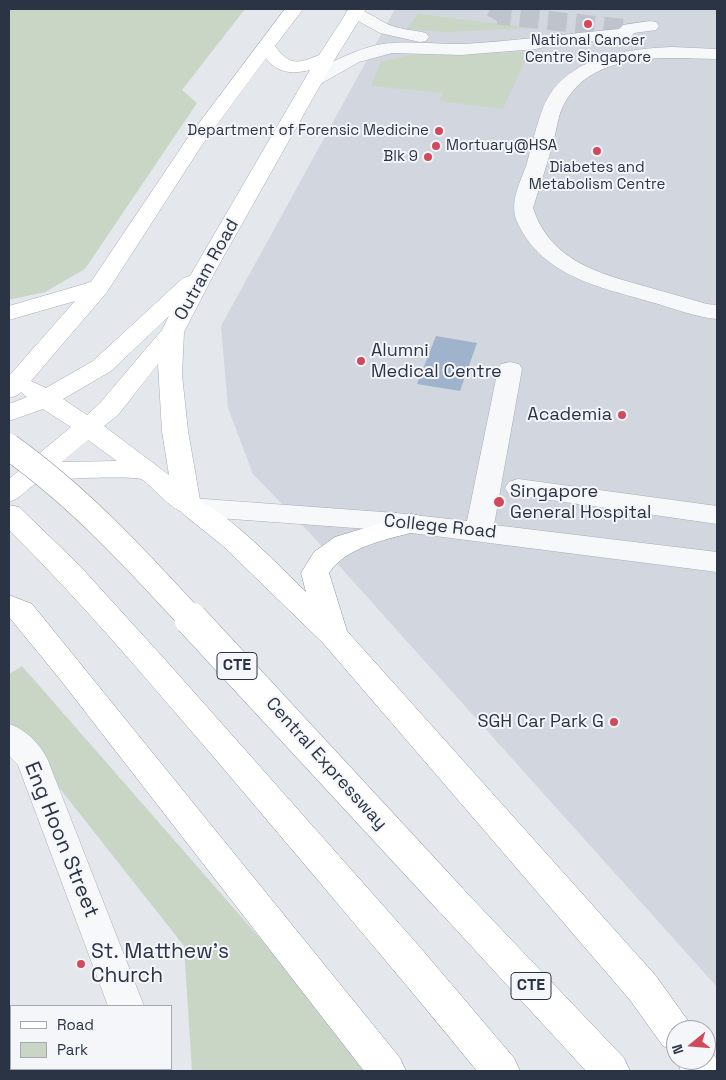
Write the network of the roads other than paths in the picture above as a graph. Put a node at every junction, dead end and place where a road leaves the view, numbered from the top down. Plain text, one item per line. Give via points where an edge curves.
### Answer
1 (294, 9) edge
2 (356, 10) edge
3 (650, 26) dead end
4 (556, 39) junction
5 (267, 47) junction
6 (717, 54) edge
7 (326, 59) junction
8 (315, 79) junction
9 (205, 270) junction
10 (99, 287) junction
11 (717, 312) edge
12 (9, 313) edge
13 (172, 332) junction
14 (510, 369) dead end
15 (12, 382) edge
16 (45, 399) junction
17 (9, 413) edge
18 (88, 428) junction
19 (9, 448) edge
20 (148, 471) junction
21 (34, 474) junction
22 (9, 478) edge
23 (518, 488) dead end
24 (9, 494) edge
25 (189, 505) junction
26 (9, 514) edge
27 (717, 515) edge
28 (411, 523) junction
29 (480, 531) junction
30 (717, 562) edge
31 (9, 605) edge
32 (333, 636) junction
33 (9, 736) edge
34 (126, 1005) edge
35 (666, 1020) edge
36 (387, 1071) edge
37 (501, 1071) edge
38 (611, 1071) edge

1 - 5 main road
2 - 4 street via 375,26 392,33 436,39 534,35
2 - 7 main road, Outram Road
3 - 4 street via 624,34
4 - 8 street via 536,44 461,50 392,48 353,58
5 - 7 main road via 280,64 291,67 304,67
5 - 10 main road via 194,143
6 - 11 street via 627,56 592,66 580,74 554,105 524,208 526,221 534,234 568,266 600,280
7 - 8 main road, Outram Road
8 - 9 main road, Outram Road
9 - 13 main road, Outram Road
9 - 16 main road via 102,366
10 - 12 main road
10 - 15 main road
13 - 18 main road, Outram Road via 109,409
13 - 25 main road via 170,375 175,431
14 - 29 street
15 - 16 main road
16 - 17 main road
16 - 18 main road
18 - 20 main road
18 - 21 main road, Outram Road
19 - 38 main road, Central Expressway / CTE, bridge via 44,472 123,545
20 - 21 main road via 93,468
20 - 25 main road
21 - 22 main road
21 - 24 main road, Outram Road
23 - 27 street
25 - 28 street, College Road
25 - 32 main road via 233,539
26 - 37 main road via 70,572 406,957
28 - 29 street, College Road
28 - 32 main road via 346,544 324,558 314,574
29 - 30 street, College Road
31 - 36 main road via 22,611
32 - 35 main road via 643,988
33 - 34 street, Eng Hoon Street via 31,758

